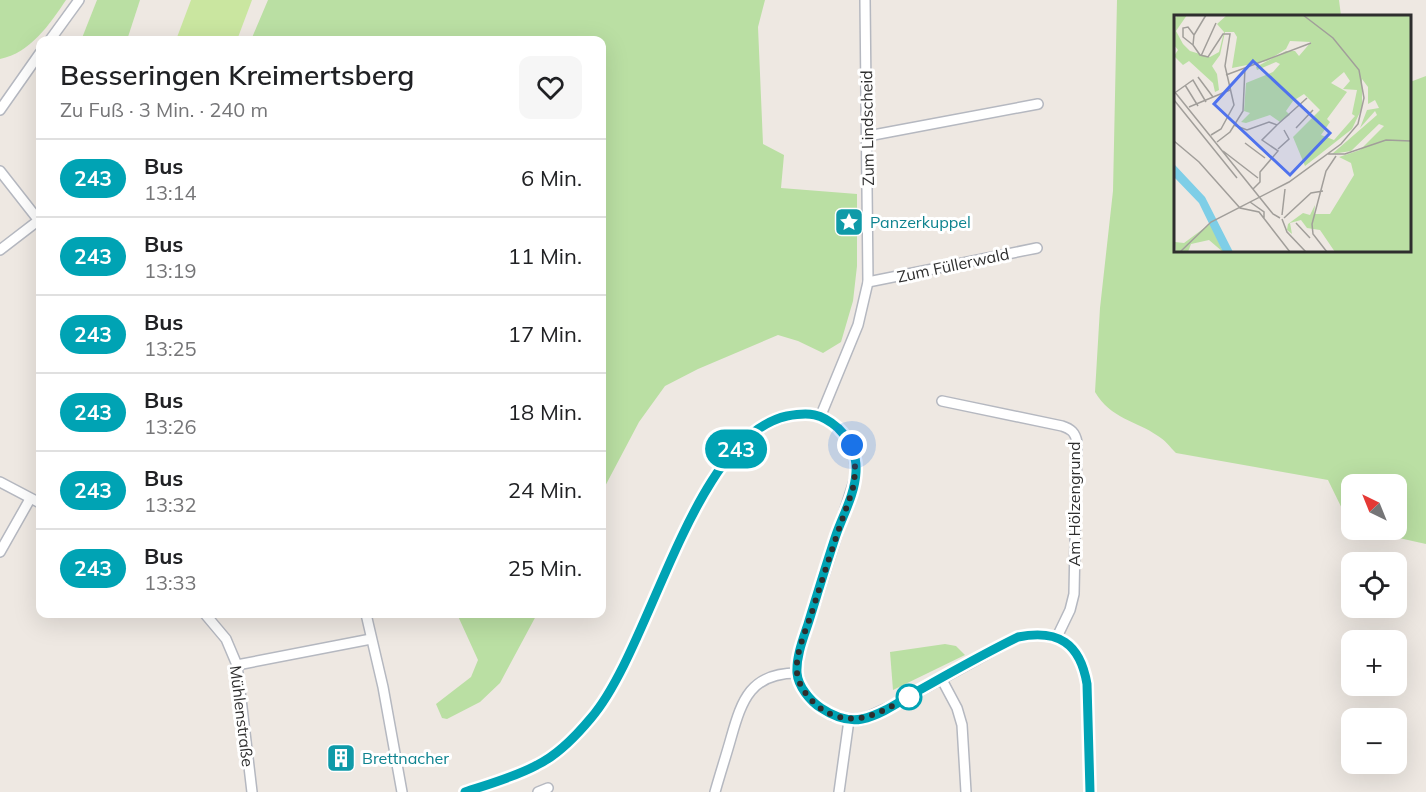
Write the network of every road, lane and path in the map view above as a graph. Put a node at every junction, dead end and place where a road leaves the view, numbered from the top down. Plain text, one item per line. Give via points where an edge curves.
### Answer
1 (79, 0) edge
2 (865, 0) edge
3 (53, 36) edge
4 (36, 59) edge
5 (1038, 104) dead end
6 (0, 110) edge
7 (868, 136) junction
8 (0, 171) edge
9 (36, 216) edge
10 (36, 224) edge
11 (1037, 248) dead end
12 (0, 250) edge
13 (868, 282) junction
14 (942, 400) dead end
15 (820, 416) junction
16 (0, 482) edge
17 (30, 499) junction
18 (36, 501) edge
19 (0, 552) edge
20 (209, 618) edge
21 (367, 618) edge
22 (1057, 637) junction
23 (371, 639) junction
24 (237, 665) junction
25 (797, 673) junction
26 (941, 678) junction
27 (849, 720) junction
28 (252, 792) edge
29 (402, 792) edge
30 (465, 792) edge
31 (715, 792) edge
32 (839, 792) edge
33 (966, 792) edge
34 (1090, 792) edge

1 - 3 street
2 - 7 street, Zum Lindscheid
4 - 6 street
5 - 7 street
7 - 13 street, Zum Lindscheid
8 - 9 street
10 - 12 street
11 - 13 street, Zum Füllerwald
13 - 15 street, Zum Lindscheid via 858,325
14 - 22 street, Am Hölzengrund via 1062,426 1076,436 1074,594
15 - 25 street via 852,445 856,475 806,630
15 - 30 street via 780,418 762,427 724,462 689,523 622,669 599,708 573,737 537,765
16 - 17 street
17 - 18 street
17 - 19 street
20 - 24 street, Mühlenstraße via 226,639
21 - 23 street
22 - 26 street via 1035,633 1018,637
22 - 34 street via 1074,650 1085,671
23 - 24 street
23 - 29 street
24 - 28 street, Mühlenstraße
25 - 27 street via 802,688 816,705
25 - 31 street via 772,676 746,695
26 - 27 street via 876,714
26 - 33 street via 962,725
27 - 32 street

